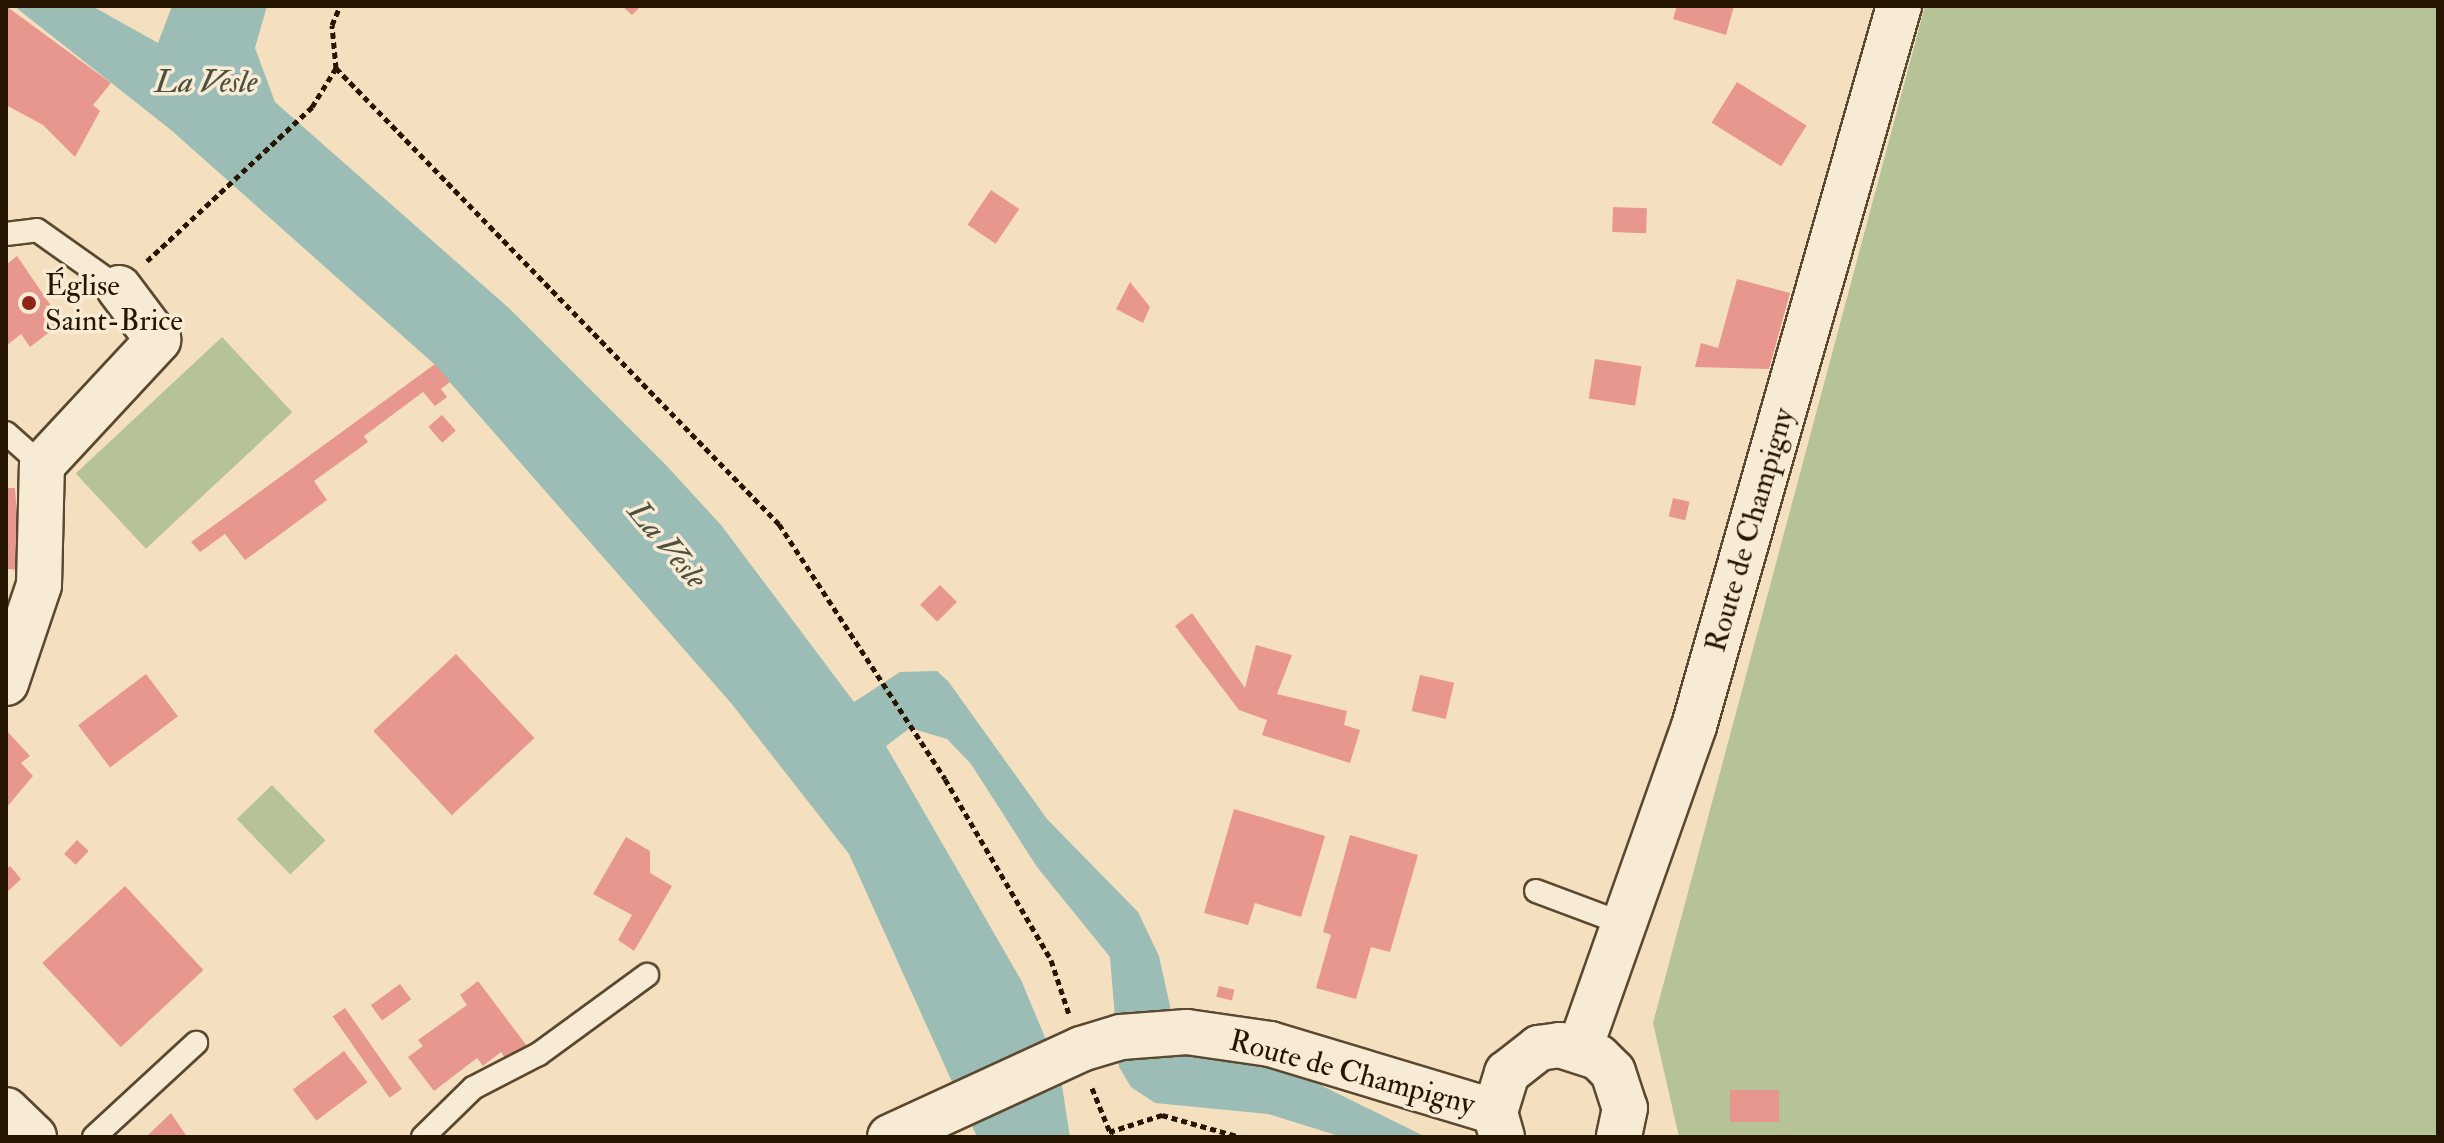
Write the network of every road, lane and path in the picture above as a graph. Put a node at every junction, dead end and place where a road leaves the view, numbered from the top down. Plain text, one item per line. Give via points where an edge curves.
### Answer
1 (340, 6) edge
2 (1899, 6) edge
3 (336, 68) junction
4 (6, 234) edge
5 (119, 288) junction
6 (6, 433) edge
7 (42, 465) junction
8 (6, 683) edge
9 (1536, 891) dead end
10 (1627, 925) junction
11 (647, 975) dead end
12 (196, 1043) dead end
13 (1090, 1046) junction
14 (1580, 1048) junction
15 (6, 1110) edge
16 (1499, 1124) edge
17 (1110, 1134) edge
18 (34, 1137) edge
19 (94, 1137) edge
20 (423, 1137) edge
21 (890, 1137) edge
22 (1241, 1137) edge
23 (1619, 1137) edge

1 - 3 path via 332,25
2 - 10 street, Route de Champigny via 1694,726
3 - 5 path via 312,107
3 - 13 path via 779,524 945,779 1051,960
4 - 5 lane via 37,230
5 - 7 street via 158,340
6 - 7 lane
7 - 8 street via 39,585
9 - 10 lane
10 - 14 street, Route de Champigny
11 - 20 lane via 539,1054 473,1088
12 - 19 lane
13 - 16 street, Route de Champigny via 1187,1032 1270,1044
13 - 17 path
13 - 21 street
14 - 16 street via 1560,1045 1521,1058 1502,1082
14 - 23 street via 1598,1057 1622,1090
15 - 18 street
17 - 22 path via 1162,1115

